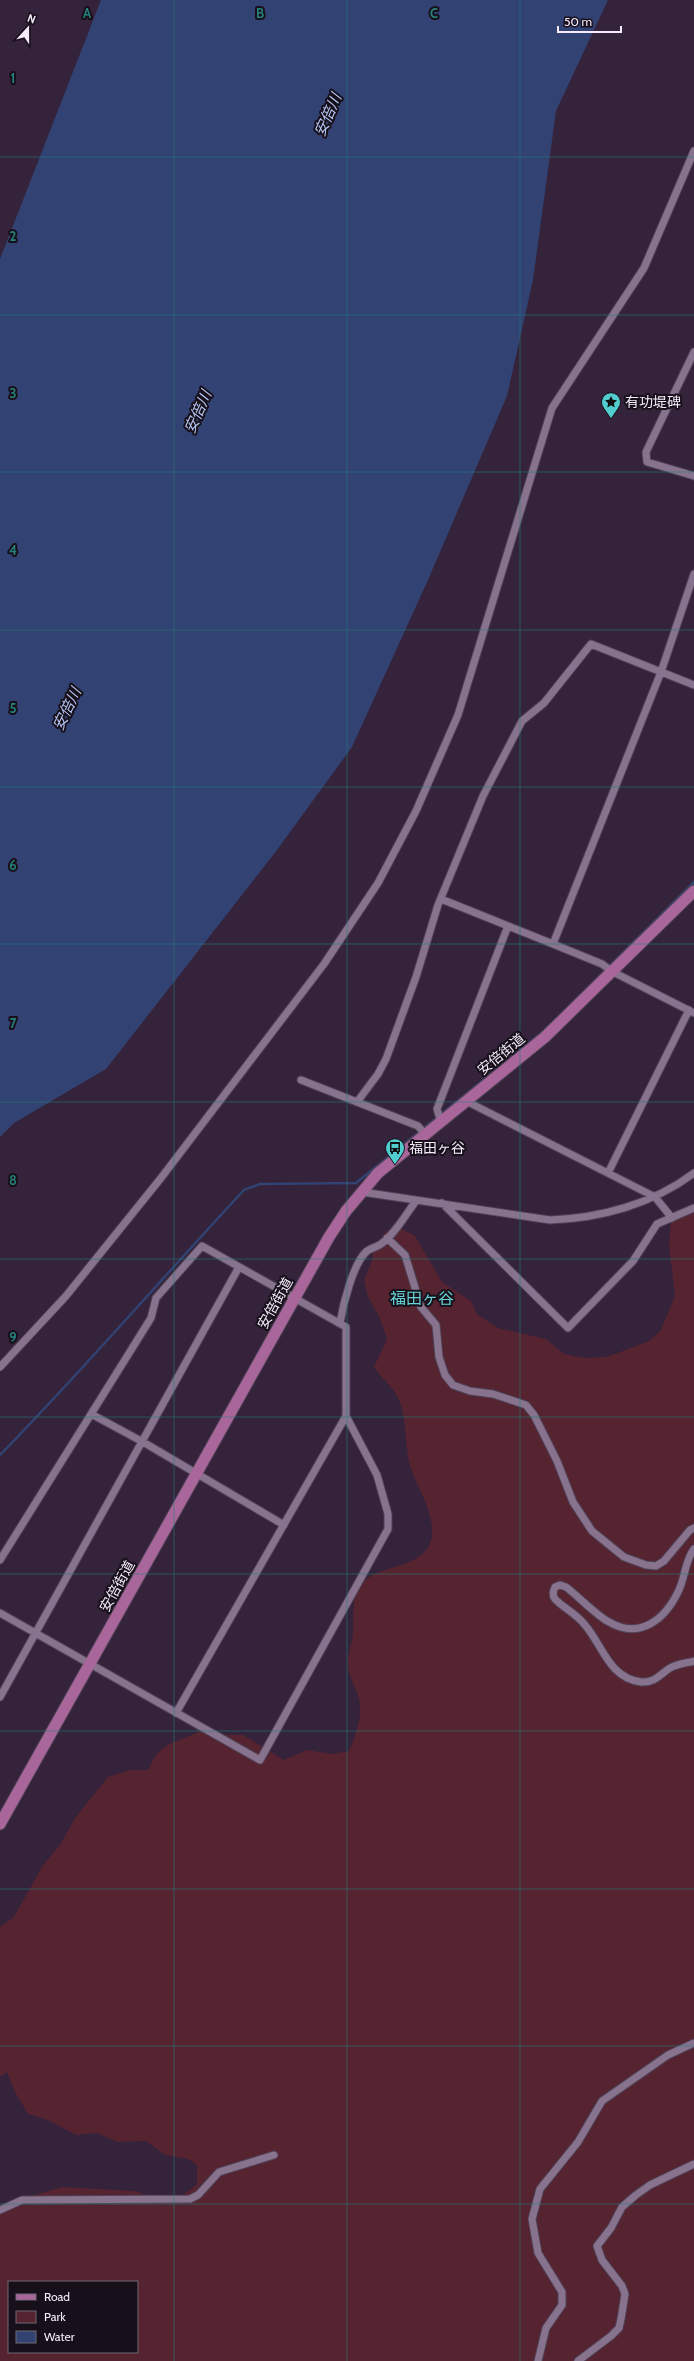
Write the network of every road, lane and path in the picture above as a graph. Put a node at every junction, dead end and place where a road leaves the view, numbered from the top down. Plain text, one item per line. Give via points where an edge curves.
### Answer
1 (694, 151) edge
2 (694, 352) edge
3 (694, 476) edge
4 (694, 574) edge
5 (661, 672) junction
6 (694, 685) edge
7 (694, 891) edge
8 (441, 899) junction
9 (508, 926) junction
10 (553, 944) junction
11 (613, 972) junction
12 (691, 1011) edge
13 (301, 1080) dead end
14 (466, 1101) junction
15 (357, 1102) junction
16 (441, 1122) junction
17 (425, 1134) junction
18 (608, 1173) junction
19 (694, 1173) edge
20 (362, 1192) junction
21 (655, 1197) junction
22 (416, 1201) junction
23 (442, 1202) junction
24 (694, 1208) edge
25 (672, 1218) junction
26 (387, 1238) junction
27 (239, 1267) junction
28 (295, 1298) junction
29 (340, 1323) junction
30 (0, 1367) edge
31 (93, 1415) junction
32 (346, 1416) junction
33 (143, 1442) junction
34 (197, 1474) junction
35 (284, 1525) junction
36 (694, 1528) edge
37 (694, 1548) edge
38 (0, 1560) edge
39 (0, 1613) edge
40 (36, 1632) junction
41 (694, 1660) edge
42 (91, 1663) junction
43 (0, 1697) edge
44 (176, 1713) junction
45 (0, 1824) edge
46 (694, 2043) edge
47 (274, 2155) dead end
48 (694, 2164) edge
49 (0, 2210) edge
50 (538, 2361) edge
51 (578, 2361) edge

1 - 30 street via 644,268 552,408 458,715 416,811 378,883 324,964 161,1178 66,1296
2 - 3 street via 646,452 647,462
4 - 5 street
5 - 6 street
5 - 8 street via 591,644 544,703 522,722 483,796
5 - 10 street
7 - 11 main road, 安倍街道
8 - 9 street
8 - 15 street via 386,1059
9 - 10 street
9 - 16 street via 437,1109
10 - 11 street via 602,964
11 - 12 street
11 - 14 main road, 安倍街道 via 545,1037
12 - 18 street
13 - 15 street
14 - 16 main road, 安倍街道
14 - 18 street
15 - 17 street via 418,1126
16 - 17 main road, 安倍街道
17 - 20 main road, 安倍街道 via 378,1173
18 - 21 street
19 - 21 street
20 - 22 street
20 - 28 main road, 安倍街道 via 329,1237
21 - 23 street via 601,1214 550,1220
21 - 25 street
22 - 23 street
22 - 26 street
23 - 25 street via 568,1328 633,1261 657,1224
24 - 25 street
26 - 29 street via 381,1245 367,1251 361,1261 345,1296
26 - 36 street via 405,1256 421,1307 436,1325 439,1357 445,1375 458,1387 493,1394 526,1405 534,1415 557,1461 573,1502 592,1531 624,1557 656,1566 664,1561
27 - 28 street
27 - 31 street via 202,1246 156,1298 151,1318
27 - 33 street
28 - 29 street
28 - 34 main road, 安倍街道
29 - 32 street via 346,1327
31 - 33 street
31 - 38 street
32 - 35 street
32 - 44 street via 377,1474 388,1514 388,1529 265,1753 260,1760
33 - 34 street
33 - 40 street
34 - 35 street
34 - 42 main road, 安倍街道
35 - 44 street
37 - 41 street via 679,1591 654,1624 636,1628 620,1626 609,1622 566,1587 560,1585 555,1587 553,1592 555,1598 586,1625 609,1663 630,1680 656,1680 672,1667
39 - 40 street
40 - 42 street
40 - 43 street
42 - 44 street
42 - 45 main road, 安倍街道
46 - 50 street via 668,2055 602,2101 578,2142 540,2188 532,2219 538,2253 562,2292 562,2305 546,2328
47 - 49 street via 219,2172 190,2199 22,2200
48 - 51 street via 636,2195 622,2207 611,2228 597,2246 602,2260 624,2290 621,2319 619,2328 611,2336

